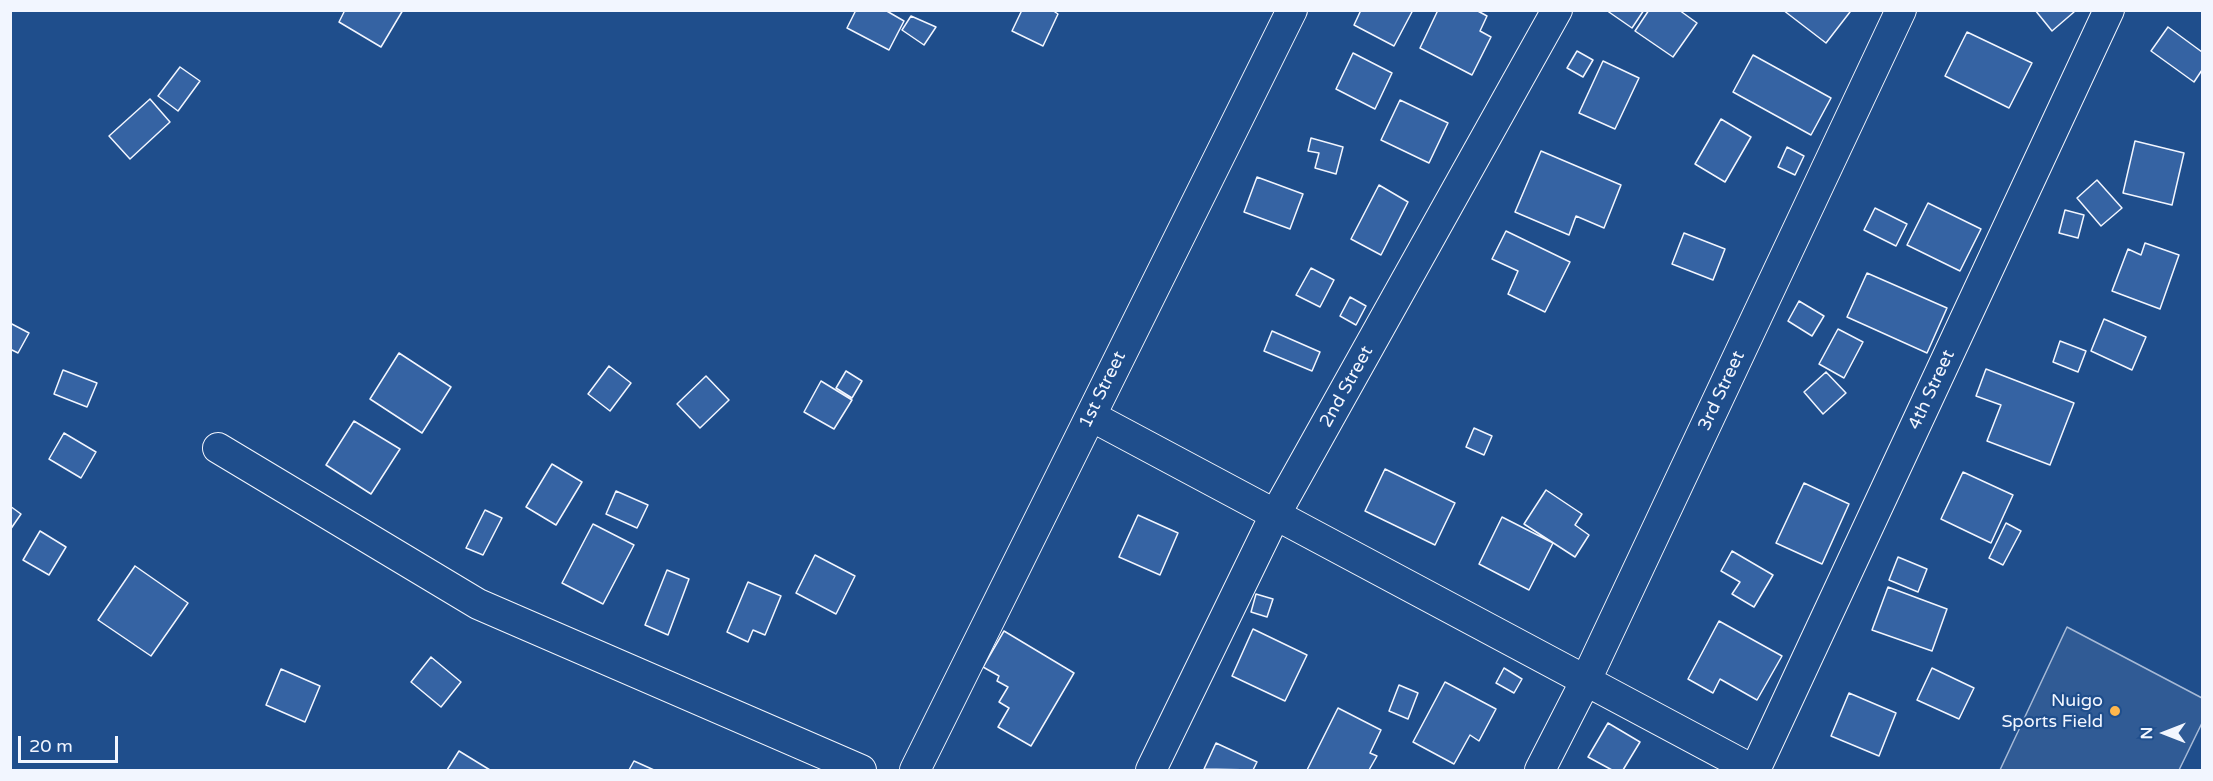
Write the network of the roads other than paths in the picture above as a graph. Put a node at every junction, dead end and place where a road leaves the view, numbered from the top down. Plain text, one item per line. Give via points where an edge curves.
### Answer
1 (1292, 10) edge
2 (1557, 10) edge
3 (1901, 10) edge
4 (2109, 10) edge
5 (1090, 416) junction
6 (218, 448) dead end
7 (1275, 515) junction
8 (1586, 680) junction
9 (861, 771) edge
10 (915, 771) edge
11 (1150, 771) edge
12 (1540, 771) edge
13 (1754, 771) edge

1 - 5 street, 1st Street
2 - 7 street, 2nd Street
3 - 8 street, 3rd Street
4 - 13 street, 4th Street
5 - 7 street
5 - 10 street, 1st Street
6 - 9 street via 478,604
7 - 8 street
7 - 11 street, 2nd Street
8 - 12 street, 3rd Street
8 - 13 street

